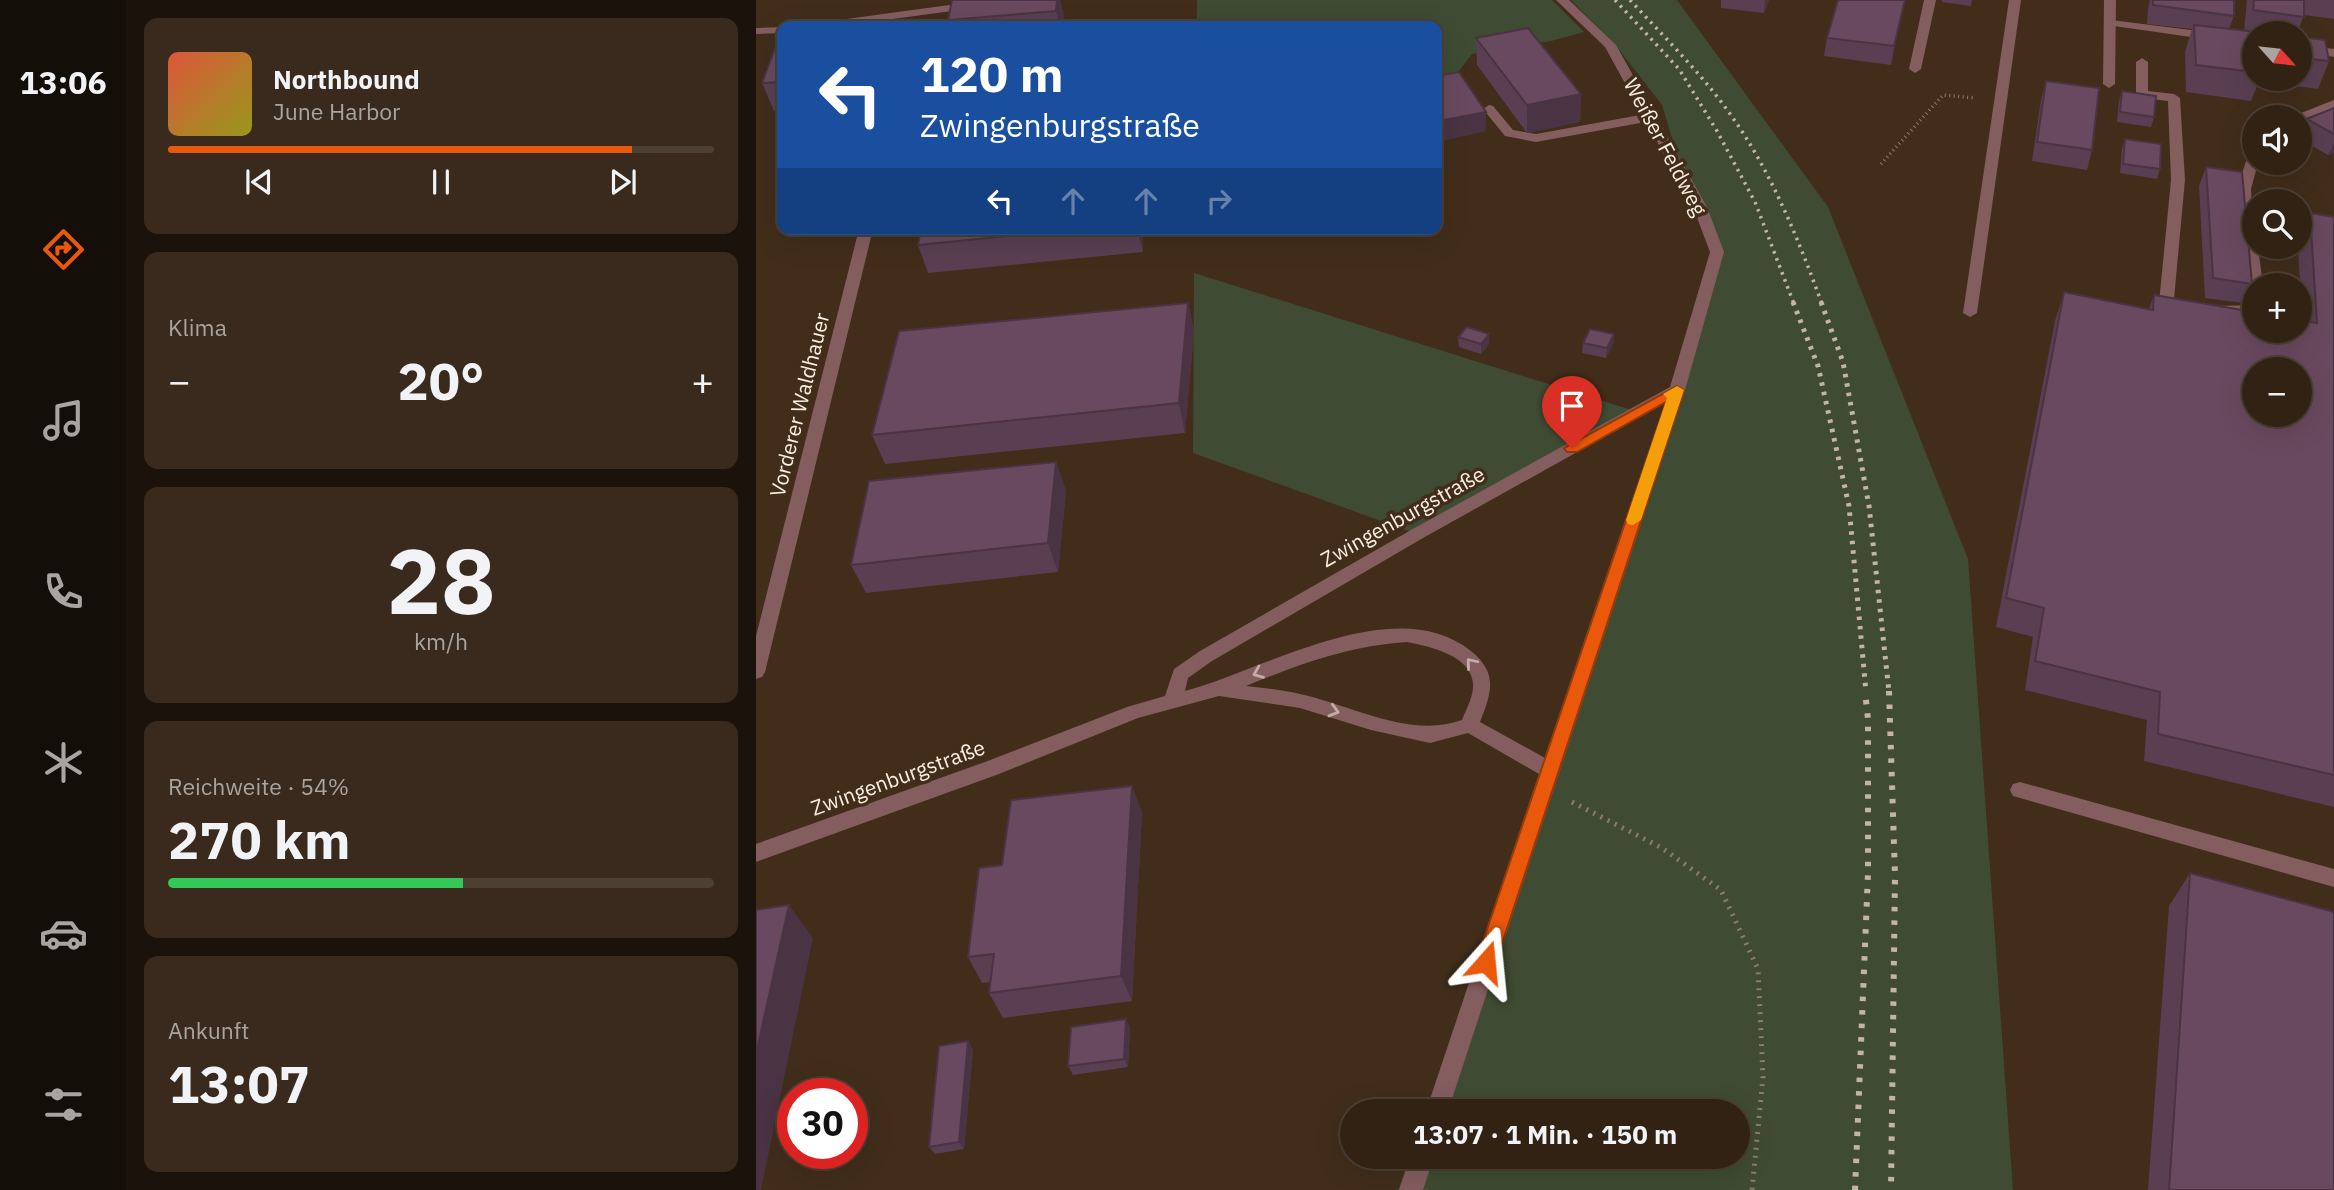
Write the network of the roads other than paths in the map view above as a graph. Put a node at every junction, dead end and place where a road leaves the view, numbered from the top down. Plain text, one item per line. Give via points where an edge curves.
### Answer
1 (1011, 0) edge
2 (1562, 0) edge
3 (1930, 0) edge
4 (2015, 0) edge
5 (2110, 0) edge
6 (921, 12) junction
7 (854, 21) edge
8 (918, 21) edge
9 (2110, 23) junction
10 (777, 30) edge
11 (756, 31) edge
12 (2242, 40) edge
13 (2312, 50) edge
14 (2334, 53) edge
15 (2141, 62) dead end
16 (1915, 69) dead end
17 (2109, 84) dead end
18 (2334, 104) edge
19 (1489, 109) dead end
20 (2312, 112) edge
21 (1651, 117) junction
22 (2248, 175) edge
23 (865, 235) edge
24 (2254, 273) edge
25 (2242, 309) edge
26 (1970, 313) dead end
27 (1677, 390) junction
28 (756, 672) edge
29 (1219, 689) junction
30 (1173, 702) junction
31 (1469, 725) junction
32 (1546, 779) junction
33 (2020, 790) dead end
34 (756, 853) edge
35 (2334, 878) edge
36 (1441, 1099) edge
37 (1418, 1169) edge
38 (1411, 1190) edge

1 - 6 street
2 - 21 street, Weißer Feldweg via 1610,45
3 - 16 street
4 - 26 street
5 - 9 street
6 - 7 street
6 - 8 street
9 - 12 street
9 - 17 street
10 - 11 street
13 - 14 street
15 - 25 street via 2142,94 2174,99 2178,180 2166,303
18 - 20 street
19 - 21 street via 1509,133 1536,138
21 - 27 street, Weißer Feldweg via 1700,207 1717,252
22 - 24 street via 2244,189
23 - 28 street, Vorderer Waldhauer
27 - 30 street, Zwingenburgstraße via 1206,656 1180,674
27 - 32 street, Weißer Feldweg
29 - 30 street, Zwingenburgstraße
29 -> 31 street, Zwingenburgstraße via 1300,701 1430,735
31 -> 29 street, Zwingenburgstraße via 1482,692 1481,676 1471,661 1455,648 1406,635 1378,636 1311,652
30 - 34 street, Zwingenburgstraße via 1134,712
31 - 32 street
32 - 36 street, Weißer Feldweg
33 - 35 street
37 - 38 street

